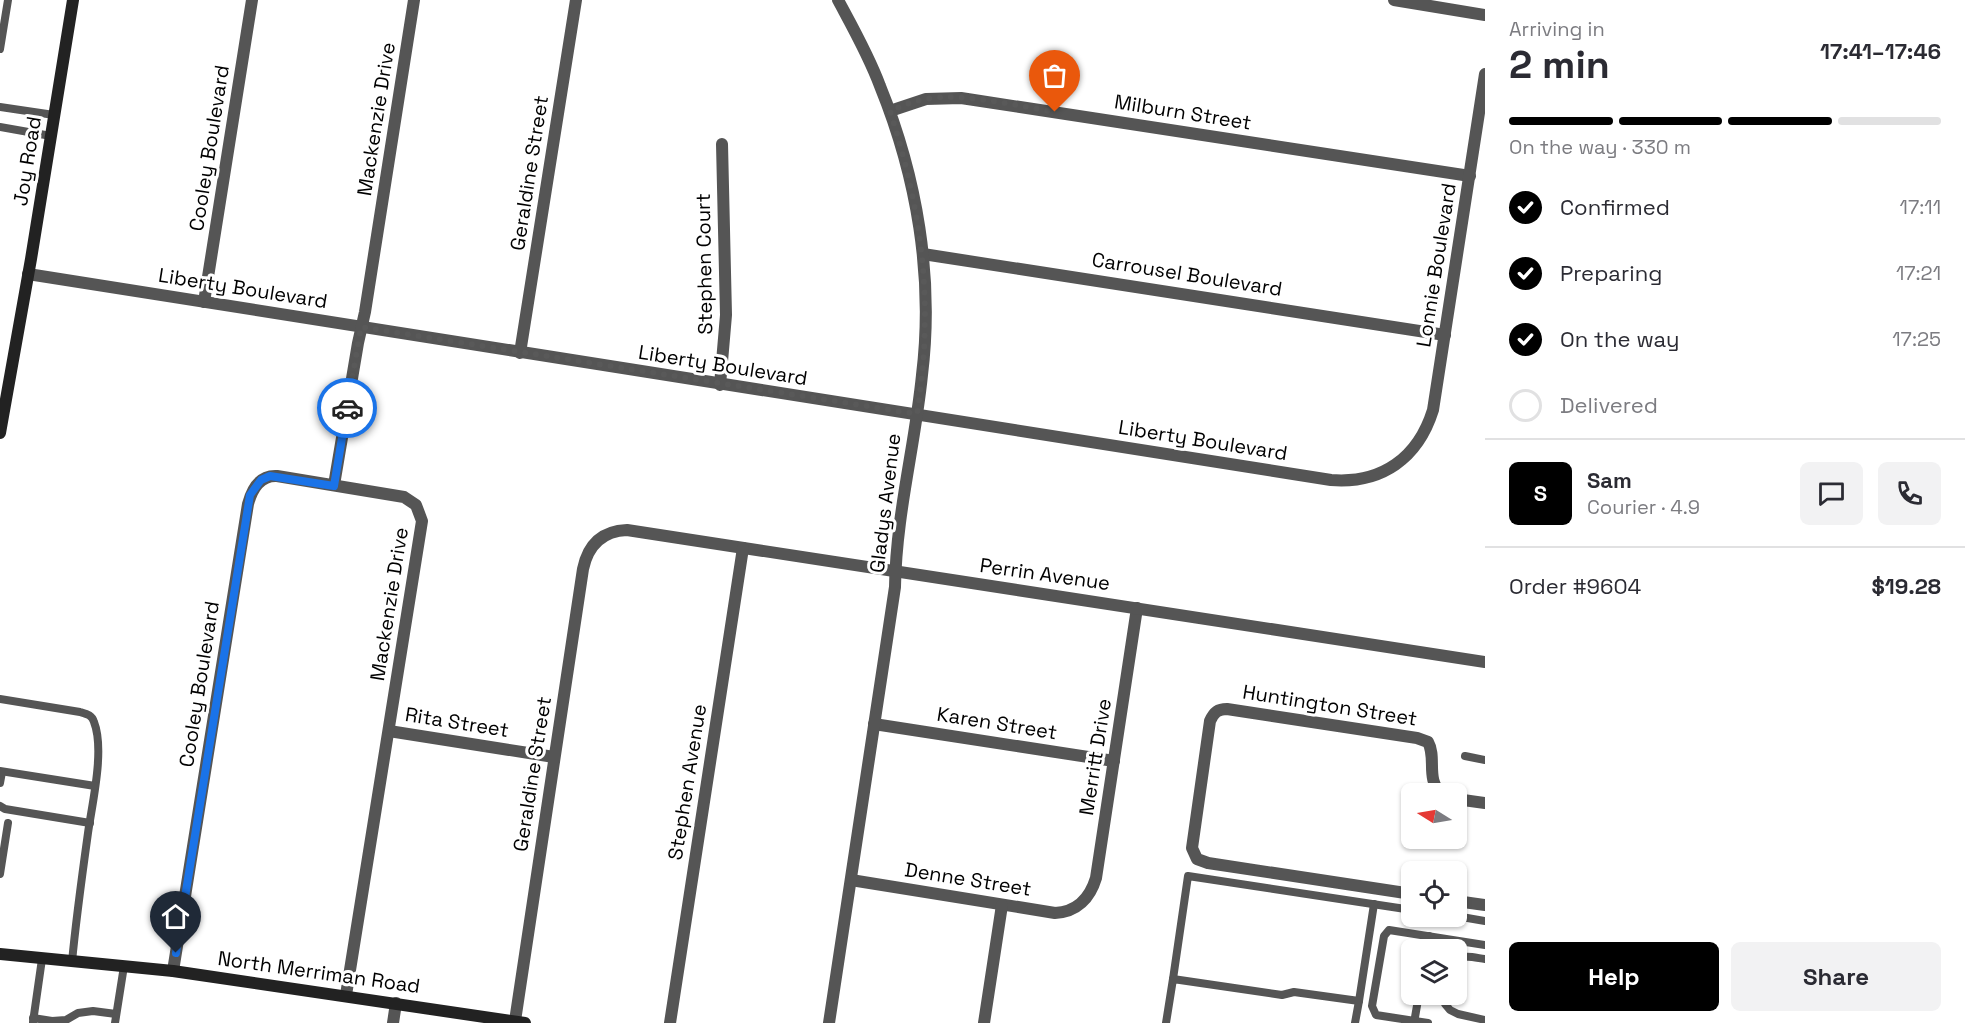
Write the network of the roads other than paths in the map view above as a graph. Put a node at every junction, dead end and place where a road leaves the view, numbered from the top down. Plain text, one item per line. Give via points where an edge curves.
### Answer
1 (8, 0) edge
2 (73, 0) edge
3 (252, 0) edge
4 (414, 0) edge
5 (576, 0) edge
6 (838, 0) edge
7 (1394, 0) edge
8 (1485, 15) edge
9 (0, 49) edge
10 (1485, 74) edge
11 (0, 107) edge
12 (890, 111) junction
13 (54, 115) junction
14 (0, 127) edge
15 (51, 136) junction
16 (722, 144) dead end
17 (1470, 176) junction
18 (923, 254) junction
19 (28, 273) junction
20 (204, 302) junction
21 (361, 327) junction
22 (1445, 334) junction
23 (520, 353) junction
24 (720, 385) junction
25 (917, 414) junction
26 (0, 434) edge
27 (1407, 456) joint
28 (334, 486) junction
29 (600, 538) joint
30 (743, 548) junction
31 (895, 572) junction
32 (1137, 608) junction
33 (1485, 662) edge
34 (0, 699) edge
35 (874, 724) junction
36 (389, 731) junction
37 (1466, 756) dead end
38 (554, 758) junction
39 (1485, 760) edge
40 (1114, 761) junction
41 (1, 771) edge
42 (0, 783) edge
43 (1434, 783) edge
44 (95, 786) junction
45 (1467, 801) edge
46 (1485, 803) edge
47 (0, 806) edge
48 (8, 823) dead end
49 (90, 823) junction
50 (2, 854) edge
51 (0, 874) edge
52 (850, 880) junction
53 (1401, 892) edge
54 (1467, 903) edge
55 (1374, 904) junction
56 (1002, 905) junction
57 (1485, 905) edge
58 (1077, 906) joint
59 (1401, 908) edge
60 (1467, 918) edge
61 (1485, 921) edge
62 (1430, 936) junction
63 (1429, 939) edge
64 (1485, 945) edge
65 (0, 954) edge
66 (1467, 957) edge
67 (42, 959) junction
68 (1485, 959) edge
69 (72, 962) junction
70 (124, 966) junction
71 (173, 971) junction
72 (1173, 979) junction
73 (346, 995) junction
74 (1359, 1001) junction
75 (396, 1003) junction
76 (1417, 1005) edge
77 (1447, 1005) edge
78 (73, 1019) edge
79 (116, 1019) edge
80 (1485, 1020) edge
81 (33, 1021) edge
82 (520, 1022) edge
83 (1414, 1022) edge
84 (393, 1023) edge
85 (670, 1023) edge
86 (829, 1023) edge
87 (984, 1023) edge
88 (1166, 1023) edge
89 (1355, 1023) edge
90 (1428, 1023) edge

1 - 9 lane
2 - 13 main road, Joy Road
3 - 20 street, Cooley Boulevard
4 - 21 street, Mackenzie Drive
5 - 23 street, Geraldine Street
6 - 12 street, Gladys Avenue
7 - 8 street
10 - 17 street, Lonnie Boulevard
11 - 13 lane
12 - 17 street, Milburn Street via 926,99 961,98
12 - 18 street, Gladys Avenue via 912,185
13 - 15 main road, Joy Road
14 - 15 lane
15 - 19 main road, Joy Road
16 - 24 street, Stephen Court via 726,315
17 - 22 street, Lonnie Boulevard
18 - 22 street, Carrousel Boulevard
18 - 25 street, Gladys Avenue via 926,330
19 - 20 street, Liberty Boulevard
19 - 26 main road, Joy Road
20 - 21 street, Liberty Boulevard
21 - 23 street, Liberty Boulevard
21 - 28 street, Mackenzie Drive
22 - 27 street, Lonnie Boulevard via 1433,410 1421,438
23 - 24 street, Liberty Boulevard
24 - 25 street, Liberty Boulevard
25 - 27 street, Liberty Boulevard via 1331,480 1368,478
25 - 31 street, Gladys Avenue
28 - 36 street, Mackenzie Drive via 404,498 416,505 421,514
28 - 71 street, Cooley Boulevard via 270,476 261,480 250,495
29 - 30 street, Perrin Avenue via 609,532 627,530
29 - 38 street, Geraldine Street via 588,553 583,569
30 - 31 street, Perrin Avenue
30 - 85 street, Stephen Avenue
31 - 32 street, Perrin Avenue
31 - 35 street, Gladys Avenue
32 - 33 street, Perrin Avenue
32 - 40 street, Merritt Drive
34 - 44 lane via 92,717 98,740
35 - 40 street, Karen Street
35 - 52 street, Gladys Avenue
36 - 38 street, Rita Street
36 - 73 street, Mackenzie Drive
37 - 39 lane
38 - 82 street, Geraldine Street
40 - 58 street, Merritt Drive via 1096,878 1088,897
41 - 42 lane
41 - 44 lane
43 - 53 street, Huntington Street via 1432,748 1417,738 1227,709 1215,712 1210,720 1192,848 1197,859
44 - 49 lane
45 - 46 street
47 - 49 lane
48 - 50 lane
49 - 69 lane
50 - 51 lane
52 - 56 street, Denne Street
52 - 86 street, Gladys Avenue
54 - 57 street
55 - 59 lane
55 - 72 lane via 1188,876
55 - 74 lane
56 - 58 street, Denne Street via 1055,913
56 - 87 street
60 - 61 lane
62 - 63 lane
62 - 64 lane
62 - 83 lane via 1389,930 1384,936 1372,1006 1376,1015
65 - 67 main road, North Merriman Road
66 - 68 lane
67 - 69 main road, North Merriman Road
67 - 81 lane
69 - 70 main road, North Merriman Road
70 - 71 main road, North Merriman Road
70 - 79 lane
71 - 73 main road, North Merriman Road
72 - 74 lane via 1282,995 1294,992
72 - 88 lane
73 - 75 main road, North Merriman Road
74 - 89 lane
75 - 82 main road, North Merriman Road
75 - 84 street
76 - 83 lane
77 - 80 lane via 1450,1010
78 - 79 lane via 78,1012 93,1011
78 - 81 lane
83 - 90 lane

